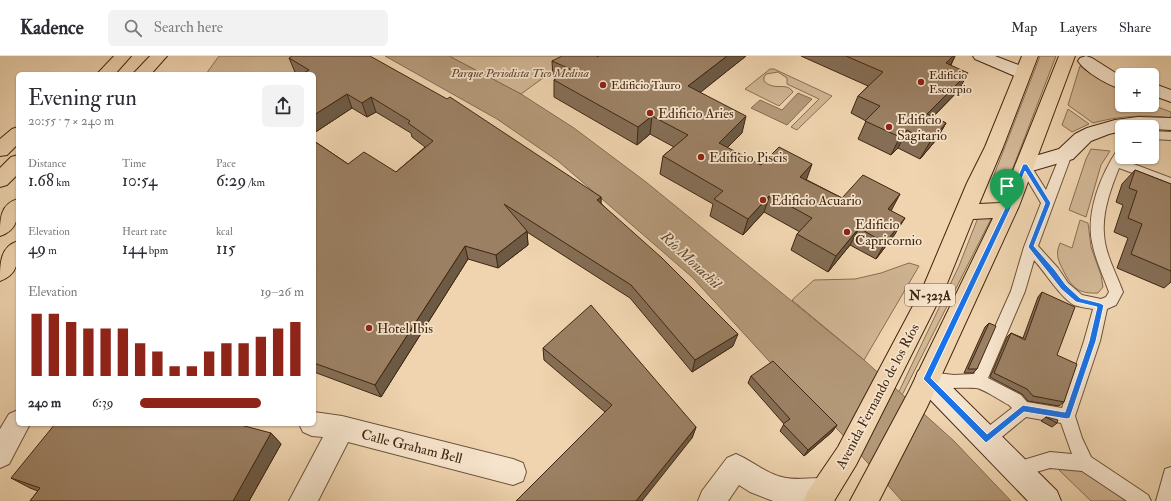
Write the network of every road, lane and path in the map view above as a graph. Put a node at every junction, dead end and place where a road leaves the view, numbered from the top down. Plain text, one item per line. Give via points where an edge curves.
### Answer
1 (160, 56) edge
2 (981, 56) edge
3 (1067, 56) edge
4 (1106, 56) edge
5 (1086, 60) dead end
6 (115, 64) edge
7 (1026, 64) edge
8 (1121, 68) edge
9 (101, 72) edge
10 (143, 72) edge
11 (151, 72) edge
12 (1115, 80) edge
13 (1159, 91) edge
14 (1171, 97) edge
15 (1159, 102) edge
16 (1171, 107) edge
17 (1171, 124) edge
18 (16, 135) edge
19 (1159, 136) edge
20 (1171, 136) edge
21 (0, 150) edge
22 (1066, 154) junction
23 (16, 164) edge
24 (1116, 164) edge
25 (1133, 164) edge
26 (1025, 166) junction
27 (0, 180) edge
28 (1171, 183) edge
29 (1048, 203) junction
30 (16, 208) edge
31 (1007, 210) junction
32 (966, 212) junction
33 (0, 228) edge
34 (1031, 247) junction
35 (16, 252) edge
36 (0, 272) edge
37 (1100, 305) junction
38 (979, 381) junction
39 (922, 389) junction
40 (1023, 409) junction
41 (1067, 416) junction
42 (316, 425) edge
43 (16, 426) edge
44 (342, 428) junction
45 (986, 439) junction
46 (0, 455) edge
47 (1086, 463) junction
48 (1016, 470) junction
49 (513, 472) dead end
50 (1171, 475) edge
51 (870, 492) edge
52 (822, 496) edge
53 (302, 501) edge
54 (712, 501) edge
55 (1047, 501) edge
56 (1142, 501) edge
57 (1165, 501) edge

1 - 10 main road
1 - 11 main road
2 - 7 main road
3 - 26 main road, N-323A
4 - 8 main road
5 - 12 main road
6 - 9 main road
7 - 32 main road, Avenida Fernando de los Ríos / N-323A
13 - 14 main road
15 - 16 main road
17 - 22 main road via 1138,123 1108,129 1083,138
18 - 21 main road
19 - 20 lane
22 - 26 main road
22 - 29 lane
23 - 27 main road
24 - 37 lane via 1101,204 1097,233 1103,261 1116,292 1111,301
25 - 28 lane
26 - 29 lane
26 - 31 main road, N-323A
29 - 34 lane
30 - 33 main road
31 - 32 main road
31 - 39 main road, N-323A
32 - 52 main road, Avenida Fernando de los Ríos / N-323A via 935,286 846,456
34 - 37 lane via 1063,287 1078,300
34 - 38 lane via 1018,291
35 - 36 main road
37 - 41 lane via 1092,341
38 - 39 lane via 954,382
38 - 40 lane via 1015,400
39 - 45 main road
39 - 51 main road, N-323A
40 - 41 lane
40 - 45 lane
41 - 47 lane via 1074,439
42 - 44 main road, Calle Graham Bell
43 - 46 main road
44 - 49 main road, Calle Graham Bell
44 - 53 main road
45 - 48 main road
47 - 48 lane via 1050,460
47 - 56 lane
48 - 55 main road
50 - 57 lane
52 - 54 main road, Avenida Fernando de los Ríos via 786,492 760,483 736,467

